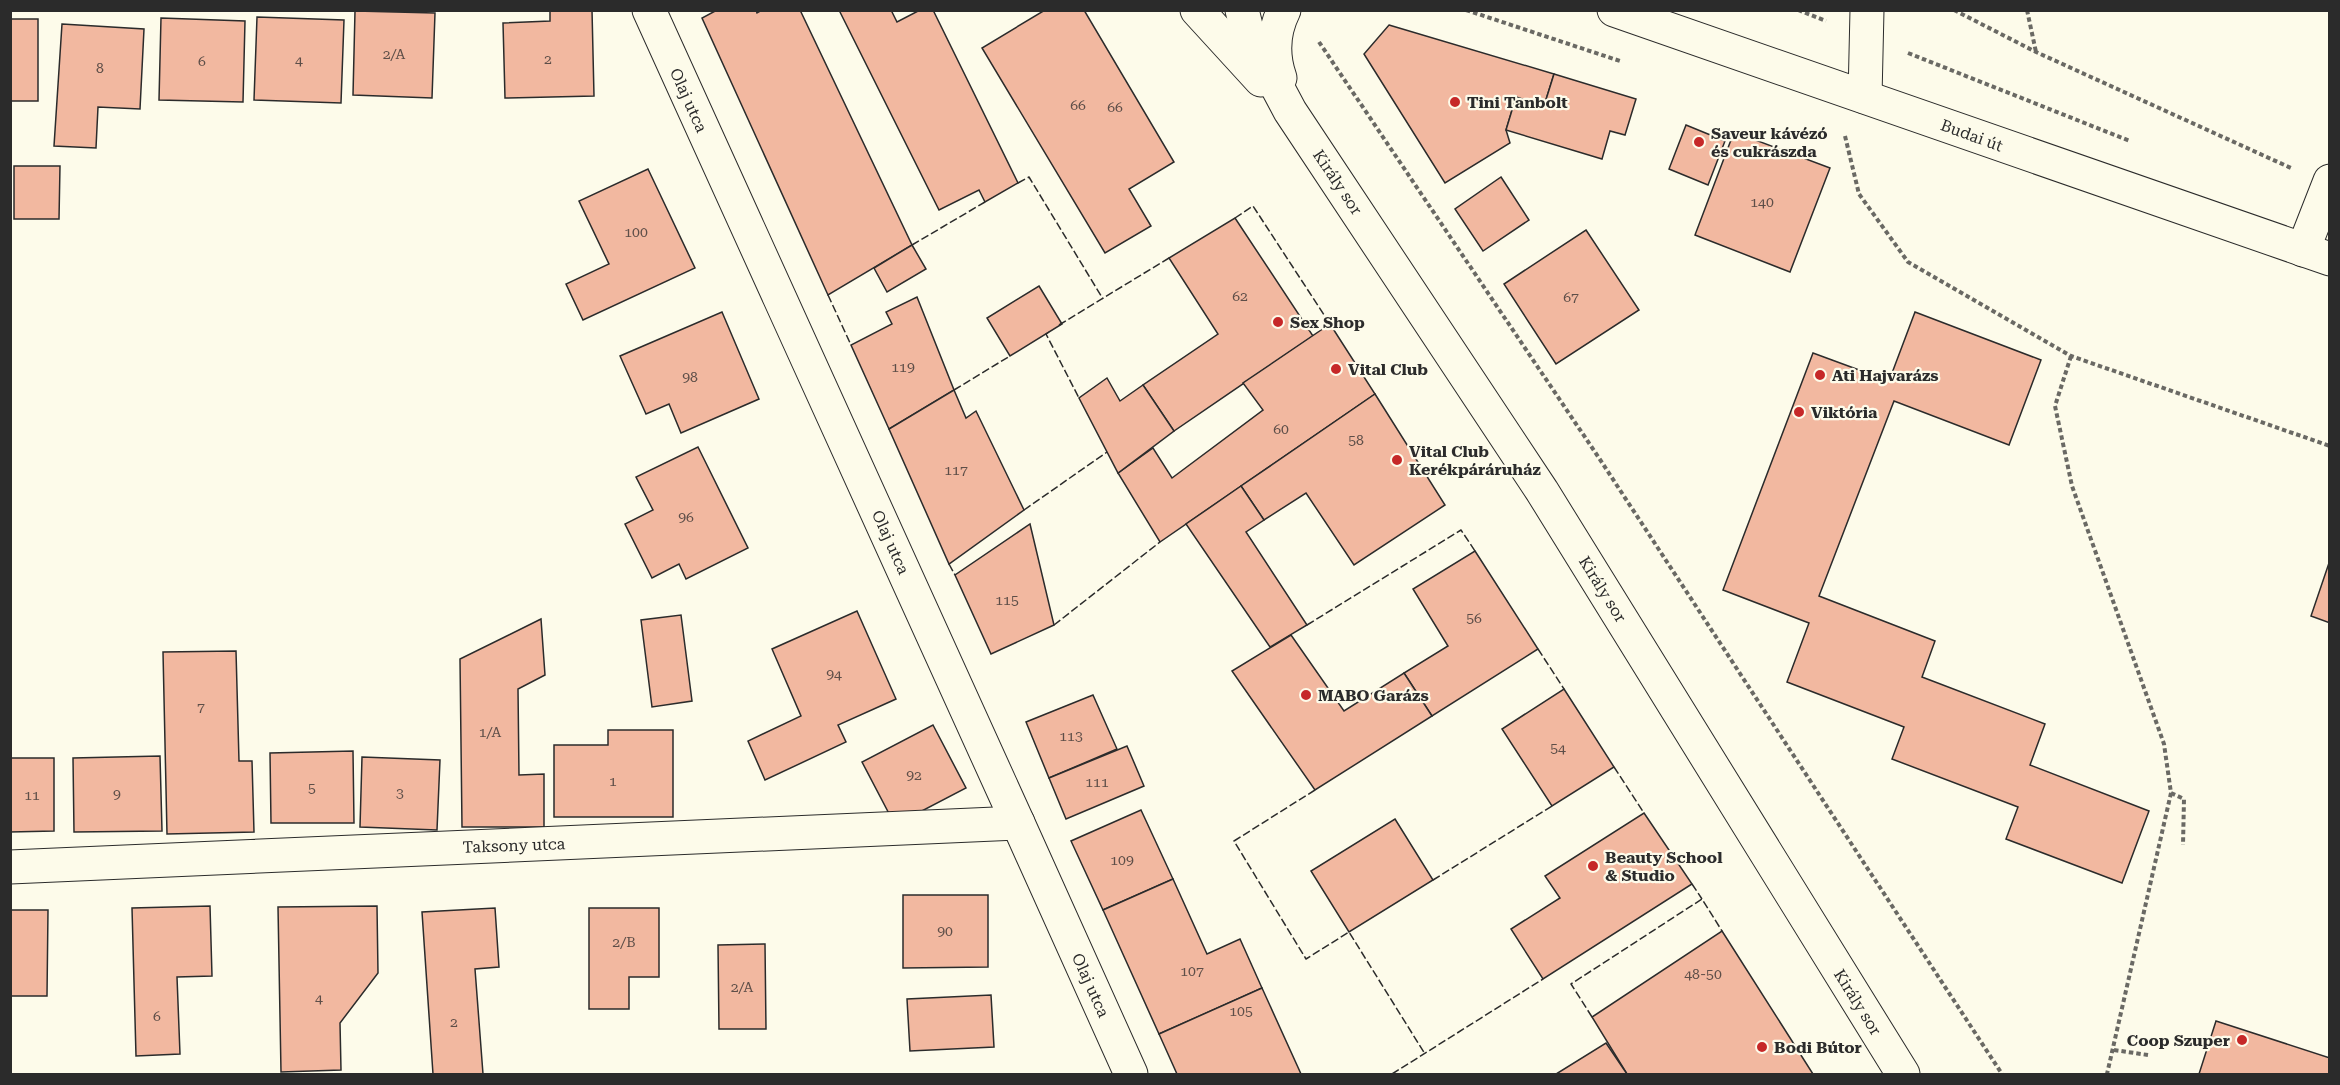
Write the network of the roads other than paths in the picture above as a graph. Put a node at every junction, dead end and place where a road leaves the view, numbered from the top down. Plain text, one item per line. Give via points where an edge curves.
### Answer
1 (649, 10) edge
2 (1197, 10) edge
3 (1242, 10) edge
4 (1284, 10) edge
5 (1614, 10) edge
6 (1867, 24) edge
7 (1865, 97) junction
8 (1290, 111) junction
9 (2329, 183) edge
10 (2316, 255) edge
11 (1018, 823) junction
12 (10, 867) edge
13 (1131, 1074) edge
14 (1903, 1074) edge

1 - 11 street, Olaj utca
2 - 8 street, Király sor
3 - 8 street, Király sor via 1247,30
4 - 8 street, Király sor via 1274,41 1276,67
5 - 7 street, Budai út
6 - 7 street
7 - 10 street, Budai út
8 - 14 street, Király sor via 1542,491
9 - 10 street
11 - 12 street, Taksony utca
11 - 13 street, Olaj utca

